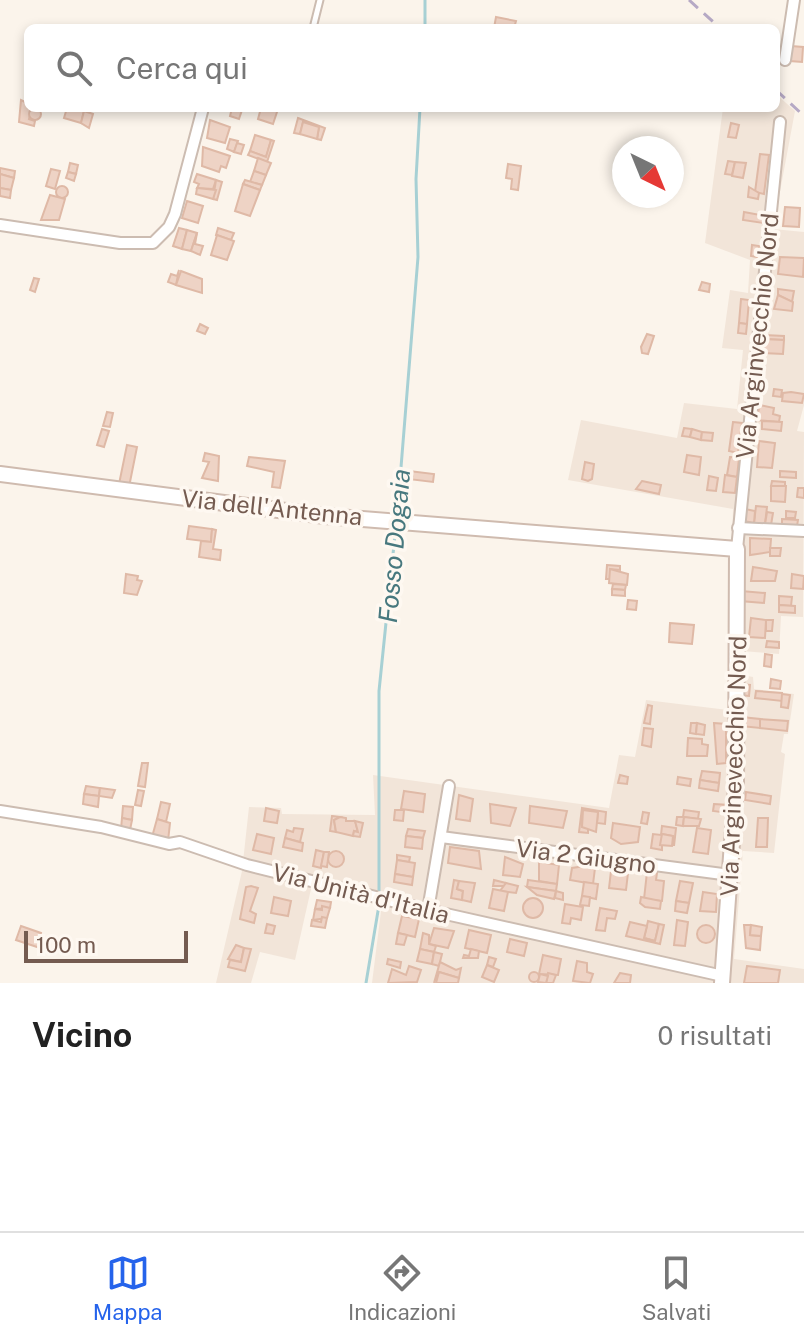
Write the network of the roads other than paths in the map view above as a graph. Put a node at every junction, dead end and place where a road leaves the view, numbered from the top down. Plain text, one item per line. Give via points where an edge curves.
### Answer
1 (320, 0) edge
2 (794, 0) edge
3 (314, 24) edge
4 (785, 60) dead end
5 (202, 112) edge
6 (780, 122) dead end
7 (0, 225) edge
8 (0, 474) edge
9 (738, 528) junction
10 (804, 531) edge
11 (737, 549) junction
12 (449, 786) dead end
13 (0, 811) edge
14 (441, 837) junction
15 (730, 875) junction
16 (428, 910) junction
17 (722, 980) edge

1 - 3 lane
2 - 4 street
5 - 7 street via 175,214 153,243
6 - 9 street, Via Arginvecchio Nord
8 - 11 street, Via dell'Antenna via 325,516
9 - 10 street
9 - 11 street, Via Arginvecchio Nord
11 - 15 street, Via Arginevecchio Nord via 736,786
12 - 14 street
13 - 16 street, Via Unità d'Italia via 180,842 208,854
14 - 15 street, Via 2 Giugno
14 - 16 street
15 - 17 street, Via Arginevecchio Nord
16 - 17 street, Via Unità d'Italia

